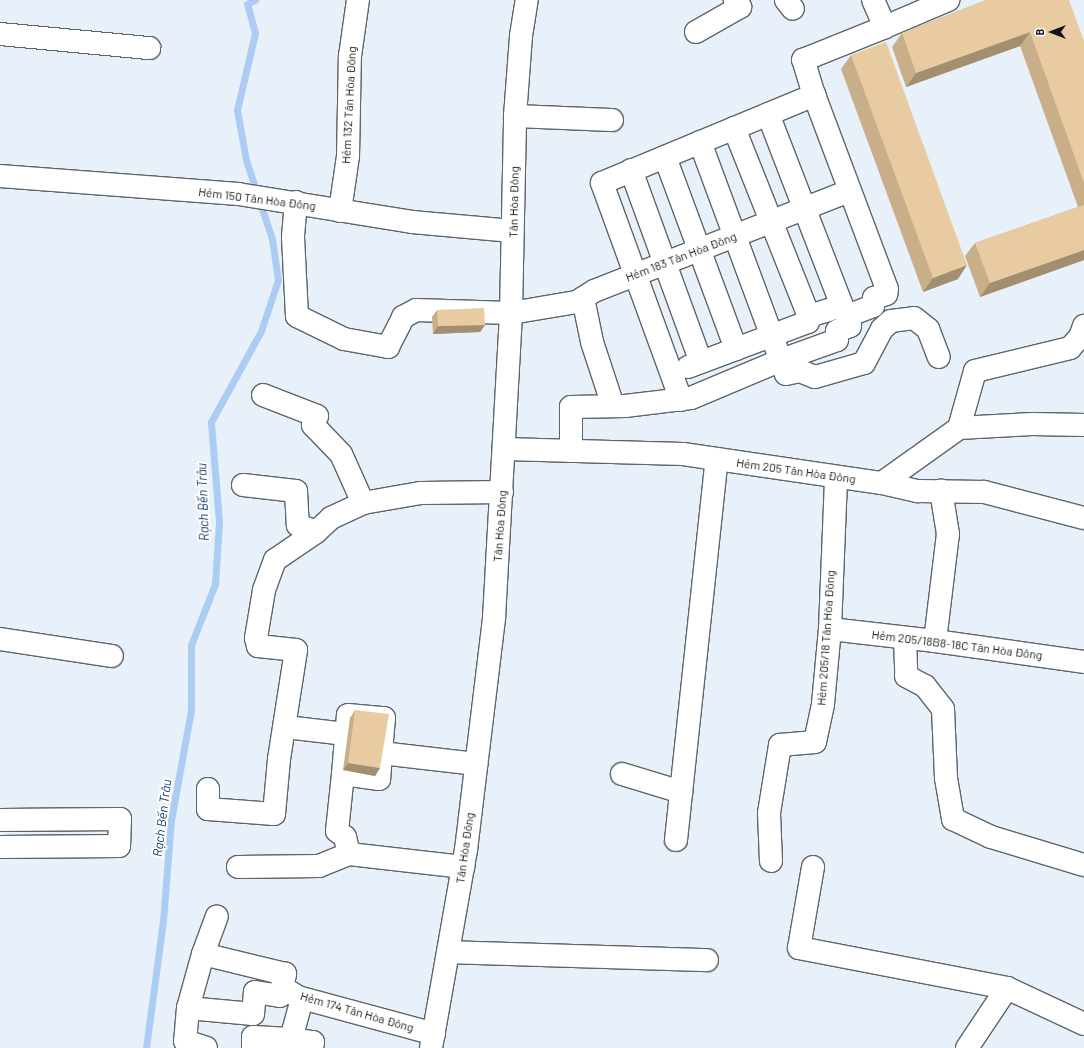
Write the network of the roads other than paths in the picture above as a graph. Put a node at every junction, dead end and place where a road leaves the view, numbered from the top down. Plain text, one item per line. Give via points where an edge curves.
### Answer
1 (358, 0) edge
2 (527, 0) edge
3 (735, 0) edge
4 (873, 0) edge
5 (948, 0) edge
6 (885, 27) junction
7 (696, 32) dead end
8 (0, 34) edge
9 (149, 48) dead end
10 (814, 95) junction
11 (768, 114) junction
12 (515, 116) junction
13 (612, 120) dead end
14 (734, 128) junction
15 (700, 142) junction
16 (665, 157) junction
17 (632, 170) junction
18 (0, 176) edge
19 (849, 191) junction
20 (296, 202) junction
21 (805, 208) junction
22 (340, 211) junction
23 (771, 221) junction
24 (513, 231) junction
25 (734, 236) junction
26 (699, 250) junction
27 (665, 263) junction
28 (635, 275) junction
29 (883, 295) junction
30 (583, 298) junction
31 (844, 311) junction
32 (511, 313) junction
33 (809, 316) junction
34 (891, 321) junction
35 (1084, 326) edge
36 (771, 336) junction
37 (736, 349) junction
38 (939, 357) dead end
39 (780, 360) junction
40 (701, 362) junction
41 (672, 373) junction
42 (263, 395) dead end
43 (681, 400) junction
44 (613, 406) junction
45 (1084, 425) edge
46 (959, 428) junction
47 (505, 450) junction
48 (571, 451) junction
49 (717, 460) junction
50 (836, 478) junction
51 (882, 483) junction
52 (243, 485) dead end
53 (941, 491) junction
54 (502, 492) junction
55 (363, 503) junction
56 (1084, 518) edge
57 (316, 532) junction
58 (830, 629) junction
59 (905, 638) junction
60 (0, 639) edge
61 (936, 641) junction
62 (112, 656) dead end
63 (1084, 662) edge
64 (286, 727) junction
65 (346, 734) junction
66 (381, 753) junction
67 (476, 764) junction
68 (343, 774) junction
69 (622, 774) dead end
70 (208, 789) dead end
71 (681, 792) junction
72 (0, 820) edge
73 (676, 840) dead end
74 (0, 847) edge
75 (349, 854) junction
76 (771, 861) dead end
77 (1084, 865) edge
78 (238, 867) dead end
79 (463, 867) junction
80 (813, 867) dead end
81 (217, 916) dead end
82 (448, 952) junction
83 (203, 954) junction
84 (707, 960) dead end
85 (282, 987) junction
86 (1007, 988) junction
87 (302, 999) junction
88 (188, 1008) junction
89 (1084, 1024) edge
90 (291, 1039) junction
91 (432, 1041) edge
92 (206, 1048) edge
93 (253, 1048) edge
94 (312, 1048) edge
95 (967, 1048) edge

1 - 22 street, Hẻm 132 Tân Hòa Đông via 350,56 348,156
2 - 12 street, Tân Hòa Đông via 521,36
3 - 7 street via 740,7
4 - 6 street
5 - 6 street
6 - 10 street via 804,60
8 - 9 street
10 - 11 street
10 - 19 street
11 - 14 street
11 - 21 street
12 - 13 street
12 - 24 street, Tân Hòa Đông
14 - 15 street
14 - 23 street
15 - 16 street
15 - 25 street
16 - 17 street
16 - 26 street
17 - 27 street
17 - 28 street via 602,182
18 - 20 street, Hẻm 150 Tân Hòa Đông via 238,194
19 - 21 street, Hẻm 183 Tân Hòa Đông
19 - 29 street via 887,289
20 - 22 street, Hẻm 150 Tân Hòa Đông
20 - 32 street, Hẻm 183 Tân Hòa Đông via 293,237 297,316 344,339 388,347 403,318 416,310
21 - 23 street, Hẻm 183 Tân Hòa Đông
21 - 31 street
22 - 24 street, Hẻm 150 Tân Hòa Đông via 412,222
23 - 25 street, Hẻm 183 Tân Hòa Đông
23 - 33 street
24 - 32 street, Tân Hòa Đông
25 - 26 street, Hẻm 183 Tân Hòa Đông
25 - 36 street
26 - 27 street, Hẻm 183 Tân Hòa Đông
26 - 37 street
27 - 28 street, Hẻm 183 Tân Hòa Đông
27 - 40 street
28 - 30 street, Hẻm 183 Tân Hòa Đông
28 - 41 street
29 - 31 street via 874,298 873,306
29 - 34 street
30 - 32 street, Hẻm 183 Tân Hòa Đông via 577,302
30 - 44 street via 592,342
31 - 33 street
31 - 39 street via 850,326 837,331 837,340
32 - 47 street, Tân Hòa Đông
33 - 36 street via 808,322
34 - 38 street via 914,318 928,329
34 - 39 street via 882,329 864,363 815,377 800,372 786,374
35 - 46 street via 1080,337 1070,348 976,371
36 - 37 street
36 - 39 street
37 - 40 street
39 - 43 street
40 - 41 street
41 - 43 street
42 - 55 street via 317,416 312,426 341,454
43 - 44 street
44 - 48 street via 571,407
45 - 46 street via 1032,424
46 - 51 street
47 - 48 street, Hẻm 205 Tân Hòa Đông
47 - 54 street, Tân Hòa Đông
48 - 49 street, Hẻm 205 Tân Hòa Đông via 683,454
49 - 50 street, Hẻm 205 Tân Hòa Đông
49 - 71 street
50 - 51 street, Hẻm 205 Tân Hòa Đông
50 - 58 street, Hẻm 205/18 Tân Hòa Đông
51 - 53 street, Hẻm 205 Tân Hòa Đông via 918,491
52 - 57 street via 296,491 298,525
53 - 56 street, Hẻm 205 Tân Hòa Đông via 984,492
53 - 61 street via 948,534
54 - 55 street via 421,494
54 - 67 street, Tân Hòa Đông via 494,618
55 - 57 street via 331,518
57 - 64 street via 275,560 264,590 256,638 258,646 296,650
58 - 59 street, Hẻm 205/18B8-18C Tân Hòa Đông
58 - 76 street, Hẻm 205/18 Tân Hòa Đông via 815,742 780,745 769,813
59 - 61 street, Hẻm 205/18B8-18C Tân Hòa Đông
59 - 77 street via 906,676 925,686 943,709 946,778 953,819 991,837
60 - 62 street
61 - 63 street, Hẻm 205/18B8-18C Tân Hòa Đông
64 - 65 street
64 - 70 street via 279,759 274,814 208,809
65 - 66 street via 348,715 384,718
65 - 68 street
66 - 67 street
66 - 68 street via 379,779
67 - 79 street, Tân Hòa Đông
68 - 75 street via 337,831 345,837
69 - 71 street
71 - 73 street
72 - 74 street via 120,819 119,846
75 - 78 street via 319,866
75 - 79 street
79 - 82 street, Tân Hòa Đông
80 - 86 street via 799,948
81 - 83 street
82 - 84 street
82 - 91 street, Tân Hòa Đông
83 - 85 street via 285,974
83 - 88 street
85 - 87 street, Hẻm 174 Tân Hòa Đông
85 - 88 street via 280,996 255,992 253,1014
86 - 89 street
86 - 95 street
87 - 90 street
87 - 91 street, Hẻm 174 Tân Hòa Đông
88 - 92 street via 185,1041
90 - 93 street via 253,1037
90 - 94 street via 312,1042

